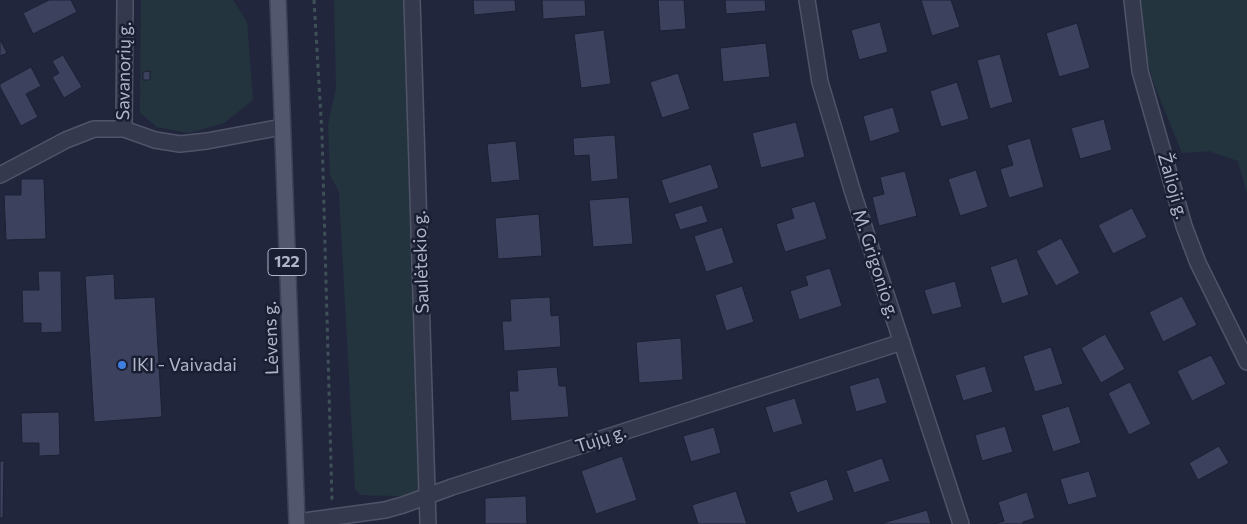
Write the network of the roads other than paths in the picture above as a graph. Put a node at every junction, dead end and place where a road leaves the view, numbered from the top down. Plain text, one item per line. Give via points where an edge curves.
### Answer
1 (125, 0) edge
2 (278, 0) edge
3 (412, 0) edge
4 (807, 0) edge
5 (1132, 0) edge
6 (282, 127) junction
7 (124, 129) junction
8 (0, 175) edge
9 (902, 342) junction
10 (1247, 362) edge
11 (427, 497) junction
12 (297, 523) edge
13 (428, 524) edge
14 (961, 524) edge

1 - 7 street, Savanorių g.
2 - 6 main road, Lėvens g. / 122
3 - 11 street, Saulėtekio g.
4 - 9 street, M. Grigonio g. via 820,82
5 - 10 street, Žalioji g. via 1140,71 1184,226 1198,263
6 - 7 street via 180,144 155,140
6 - 12 main road, Lėvens g. / 122
7 - 8 street, Savanorių g. via 94,130 66,140
9 - 11 street, Tujų g.
9 - 14 street, M. Grigonio g.
11 - 12 street, Tujų g. via 385,510
11 - 13 street, Saulėtekio g.

